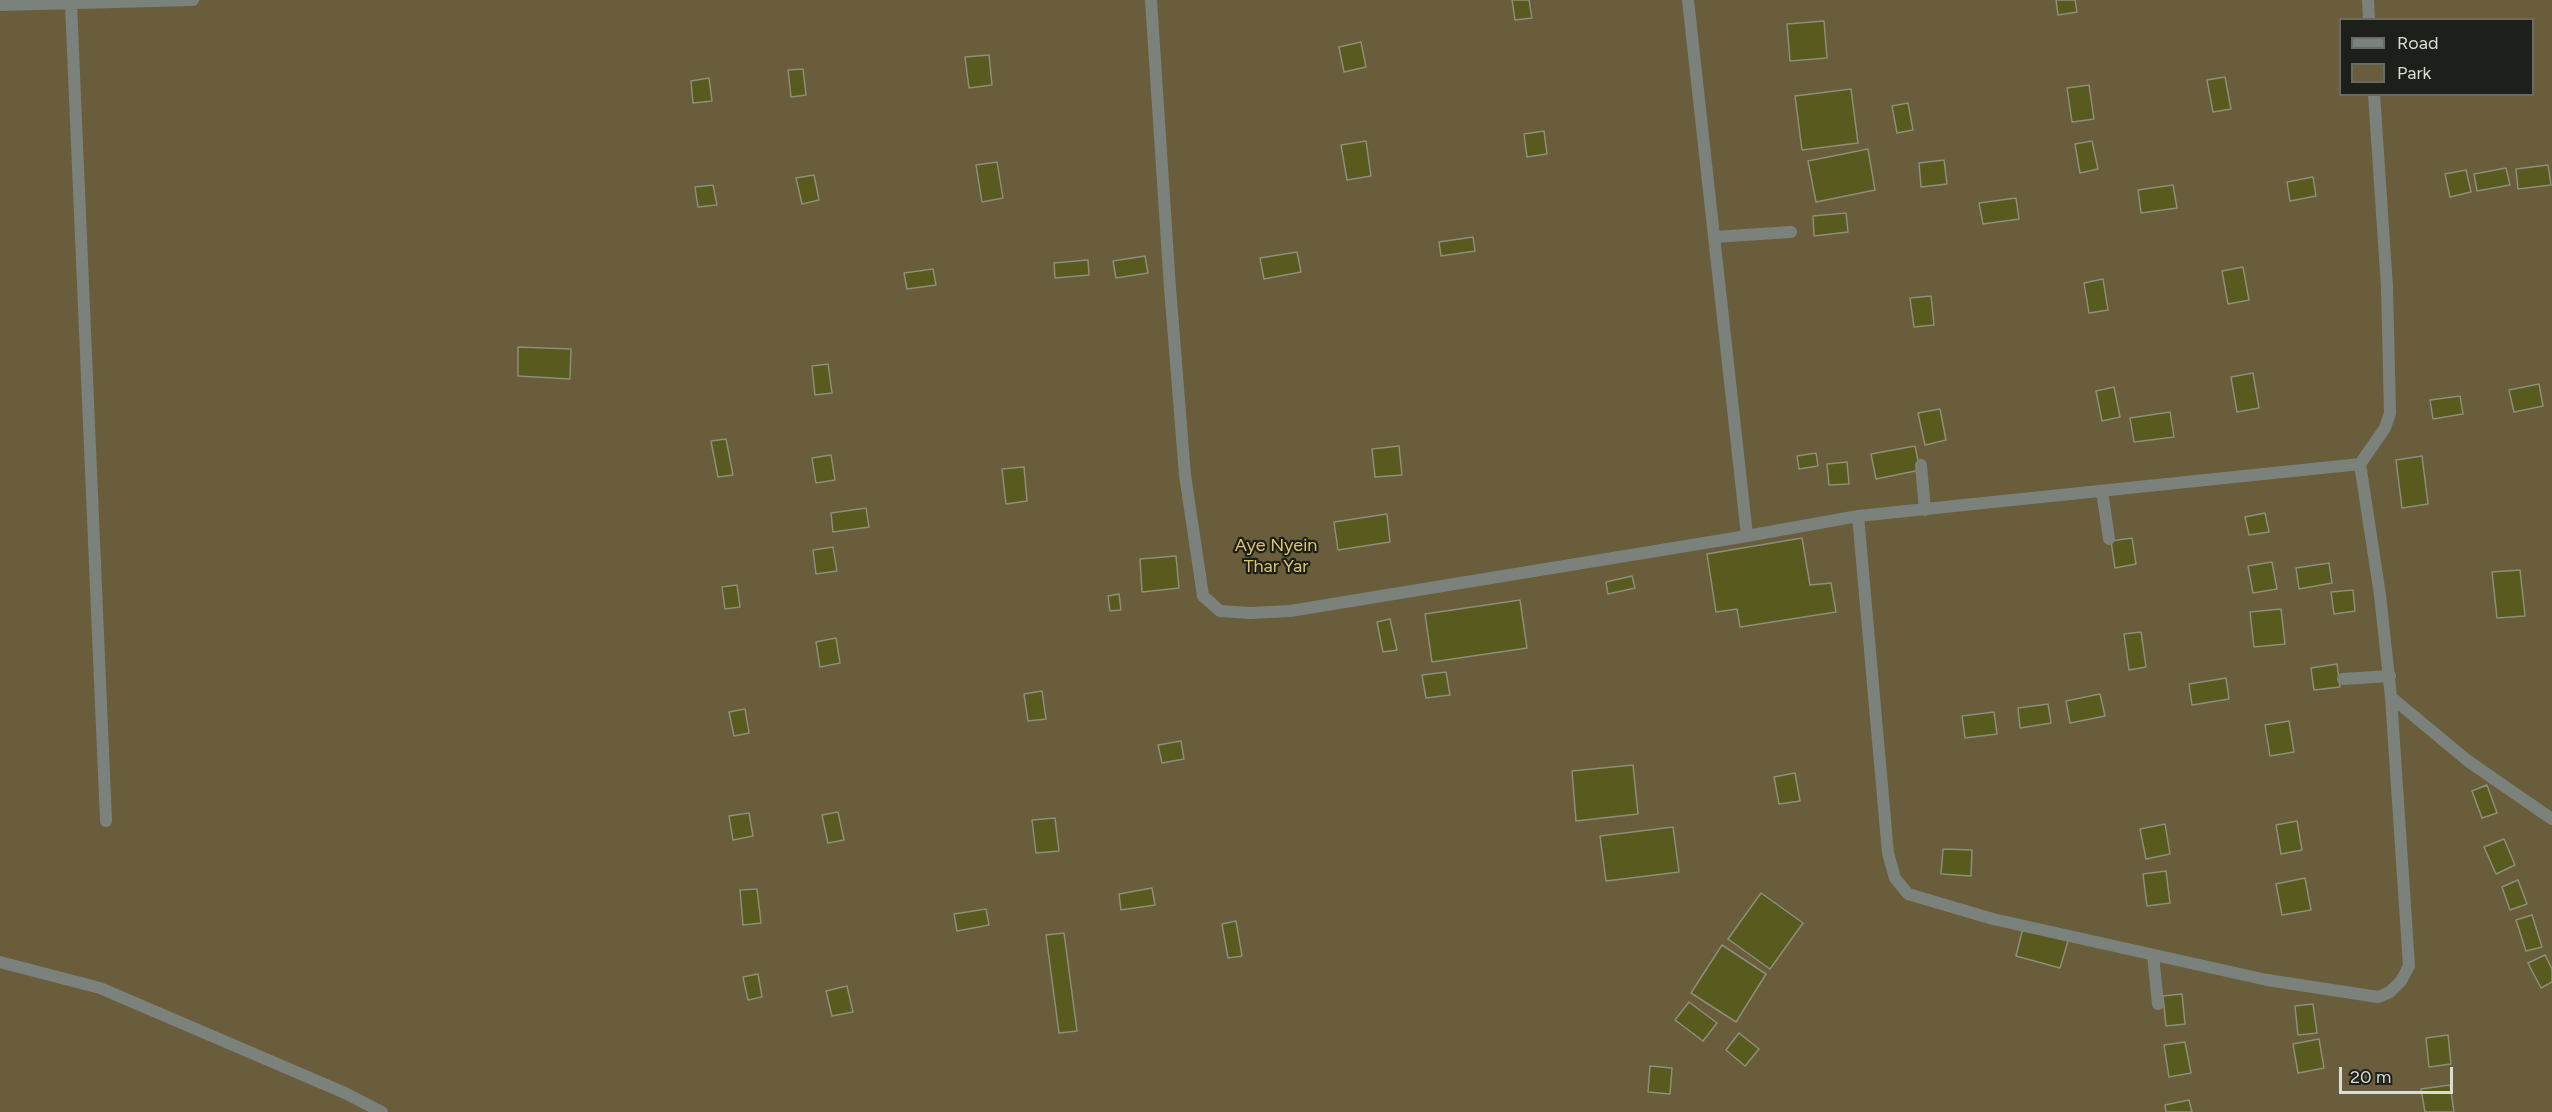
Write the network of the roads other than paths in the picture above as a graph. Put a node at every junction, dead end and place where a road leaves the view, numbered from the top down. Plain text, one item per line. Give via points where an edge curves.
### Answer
1 (193, 0) edge
2 (1151, 0) edge
3 (1688, 0) edge
4 (2368, 0) edge
5 (71, 3) junction
6 (0, 5) edge
7 (2369, 18) edge
8 (2374, 96) edge
9 (1791, 232) dead end
10 (1714, 237) junction
11 (2360, 464) junction
12 (1921, 465) dead end
13 (2102, 491) junction
14 (1925, 510) junction
15 (1858, 516) junction
16 (1747, 536) junction
17 (2109, 539) dead end
18 (2390, 676) junction
19 (2343, 680) dead end
20 (2391, 697) junction
21 (2552, 819) edge
22 (106, 821) dead end
23 (2152, 955) junction
24 (0, 962) edge
25 (2158, 1004) dead end
26 (382, 1112) edge

1 - 5 street
2 - 16 street via 1184,463 1203,596 1220,611 1290,611
3 - 10 street
4 - 7 street
5 - 6 street
5 - 22 street
8 - 11 street via 2387,287 2390,413 2385,428
9 - 10 street
10 - 16 street
11 - 13 street
11 - 18 street
12 - 14 street
13 - 14 street
13 - 17 street
14 - 15 street
15 - 16 street
15 - 23 street via 1885,830 1895,878 1908,894 1993,919
18 - 19 street
18 - 20 street
20 - 21 street via 2468,761
20 - 23 street via 2409,966 2401,981 2378,997 2267,980
23 - 25 street
24 - 26 street via 100,988

